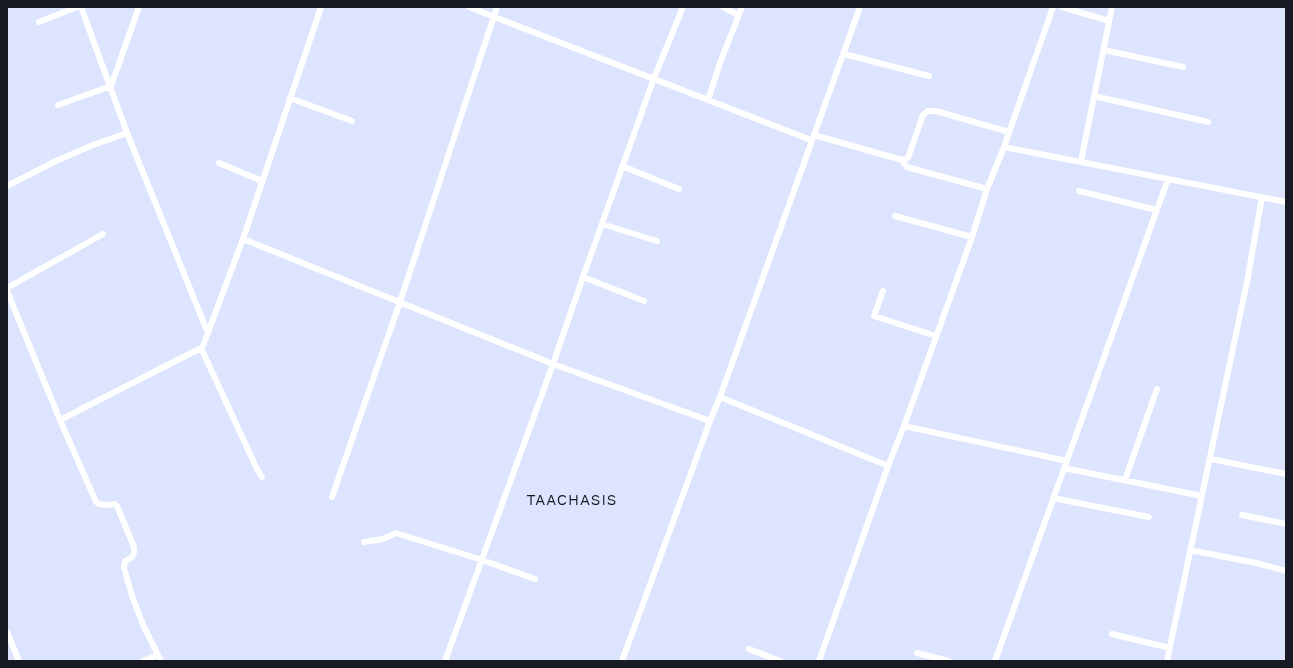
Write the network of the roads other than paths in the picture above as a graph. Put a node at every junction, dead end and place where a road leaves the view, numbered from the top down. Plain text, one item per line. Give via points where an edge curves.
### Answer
1 (77, 7) edge
2 (81, 7) edge
3 (139, 7) edge
4 (321, 7) edge
5 (468, 7) edge
6 (497, 7) edge
7 (683, 7) edge
8 (723, 7) edge
9 (742, 7) edge
10 (860, 7) edge
11 (1053, 7) edge
12 (1062, 7) edge
13 (1112, 7) edge
14 (738, 15) junction
15 (493, 17) junction
16 (1110, 21) junction
17 (38, 22) dead end
18 (1104, 50) junction
19 (844, 54) junction
20 (1183, 67) dead end
21 (929, 76) dead end
22 (654, 78) junction
23 (111, 86) junction
24 (1094, 96) junction
25 (290, 98) junction
26 (708, 100) junction
27 (58, 105) dead end
28 (352, 121) dead end
29 (1208, 122) dead end
30 (1009, 132) junction
31 (127, 133) junction
32 (813, 138) junction
33 (1004, 146) junction
34 (902, 160) junction
35 (1081, 161) junction
36 (219, 163) dead end
37 (622, 166) junction
38 (1168, 179) junction
39 (262, 180) junction
40 (7, 186) edge
41 (679, 189) dead end
42 (987, 189) junction
43 (1079, 191) dead end
44 (1262, 197) junction
45 (1286, 202) edge
46 (1156, 210) junction
47 (895, 216) dead end
48 (602, 224) junction
49 (103, 234) dead end
50 (972, 237) junction
51 (243, 239) junction
52 (657, 241) dead end
53 (583, 277) junction
54 (7, 290) edge
55 (883, 291) dead end
56 (644, 301) dead end
57 (400, 302) junction
58 (208, 333) junction
59 (936, 336) junction
60 (201, 348) junction
61 (554, 364) junction
62 (1157, 389) dead end
63 (720, 397) junction
64 (60, 420) junction
65 (710, 421) junction
66 (904, 426) junction
67 (1211, 459) junction
68 (1067, 461) junction
69 (888, 466) junction
70 (1064, 468) junction
71 (1286, 474) edge
72 (262, 477) dead end
73 (1125, 480) junction
74 (1202, 496) junction
75 (332, 497) dead end
76 (1053, 498) junction
77 (1242, 516) dead end
78 (1149, 517) dead end
79 (1286, 524) edge
80 (364, 542) dead end
81 (1190, 550) junction
82 (482, 560) junction
83 (1286, 571) edge
84 (535, 579) dead end
85 (7, 632) edge
86 (1112, 634) dead end
87 (1170, 648) junction
88 (749, 649) dead end
89 (917, 653) dead end
90 (158, 655) junction
91 (19, 661) edge
92 (143, 661) edge
93 (160, 661) edge
94 (445, 661) edge
95 (622, 661) edge
96 (780, 661) edge
97 (818, 661) edge
98 (949, 661) edge
99 (995, 661) edge
100 (1167, 661) edge

1 - 17 street
2 - 23 street
3 - 23 street
4 - 25 street
5 - 15 street
6 - 15 street
7 - 22 street
8 - 14 street
9 - 14 street
10 - 19 street
11 - 30 street
12 - 16 street
13 - 16 street
14 - 26 street
15 - 22 street
15 - 57 street
16 - 18 street
18 - 20 street
18 - 24 street
19 - 21 street
19 - 32 street
22 - 26 street
22 - 37 street
23 - 27 street
23 - 31 street
24 - 29 street
24 - 35 street
25 - 28 street
25 - 39 street
26 - 32 street
30 - 33 street
30 - 34 street via 936,111 928,111 923,115 908,158
31 - 40 street via 56,161
31 - 58 street
32 - 34 street
32 - 63 street
33 - 35 street
33 - 42 street
34 - 42 street via 907,167
35 - 38 street
36 - 39 street
37 - 41 street
37 - 48 street
38 - 44 street
38 - 46 street
39 - 51 street
42 - 50 street
43 - 46 street
44 - 45 street
44 - 67 street
46 - 68 street
47 - 50 street
48 - 52 street
48 - 53 street
49 - 54 street
50 - 59 street
51 - 57 street
51 - 58 street
53 - 56 street
53 - 61 street
54 - 64 street
55 - 59 street via 874,316
57 - 61 street
57 - 75 street
58 - 60 street
59 - 66 street
60 - 64 street
60 - 72 street
61 - 65 street
61 - 82 street
62 - 73 street
63 - 65 street
63 - 69 street
64 - 90 street via 96,502 117,506 135,552 125,561 124,568 133,599
65 - 95 street
66 - 68 street
66 - 69 street
67 - 71 street
67 - 74 street
68 - 70 street
69 - 97 street
70 - 73 street
70 - 76 street
73 - 74 street
74 - 81 street
76 - 78 street
76 - 99 street
77 - 79 street
80 - 82 street via 383,539 396,533
81 - 83 street
81 - 87 street
82 - 84 street
82 - 94 street
85 - 91 street
86 - 87 street
87 - 100 street
88 - 96 street
89 - 98 street
90 - 92 street
90 - 93 street

